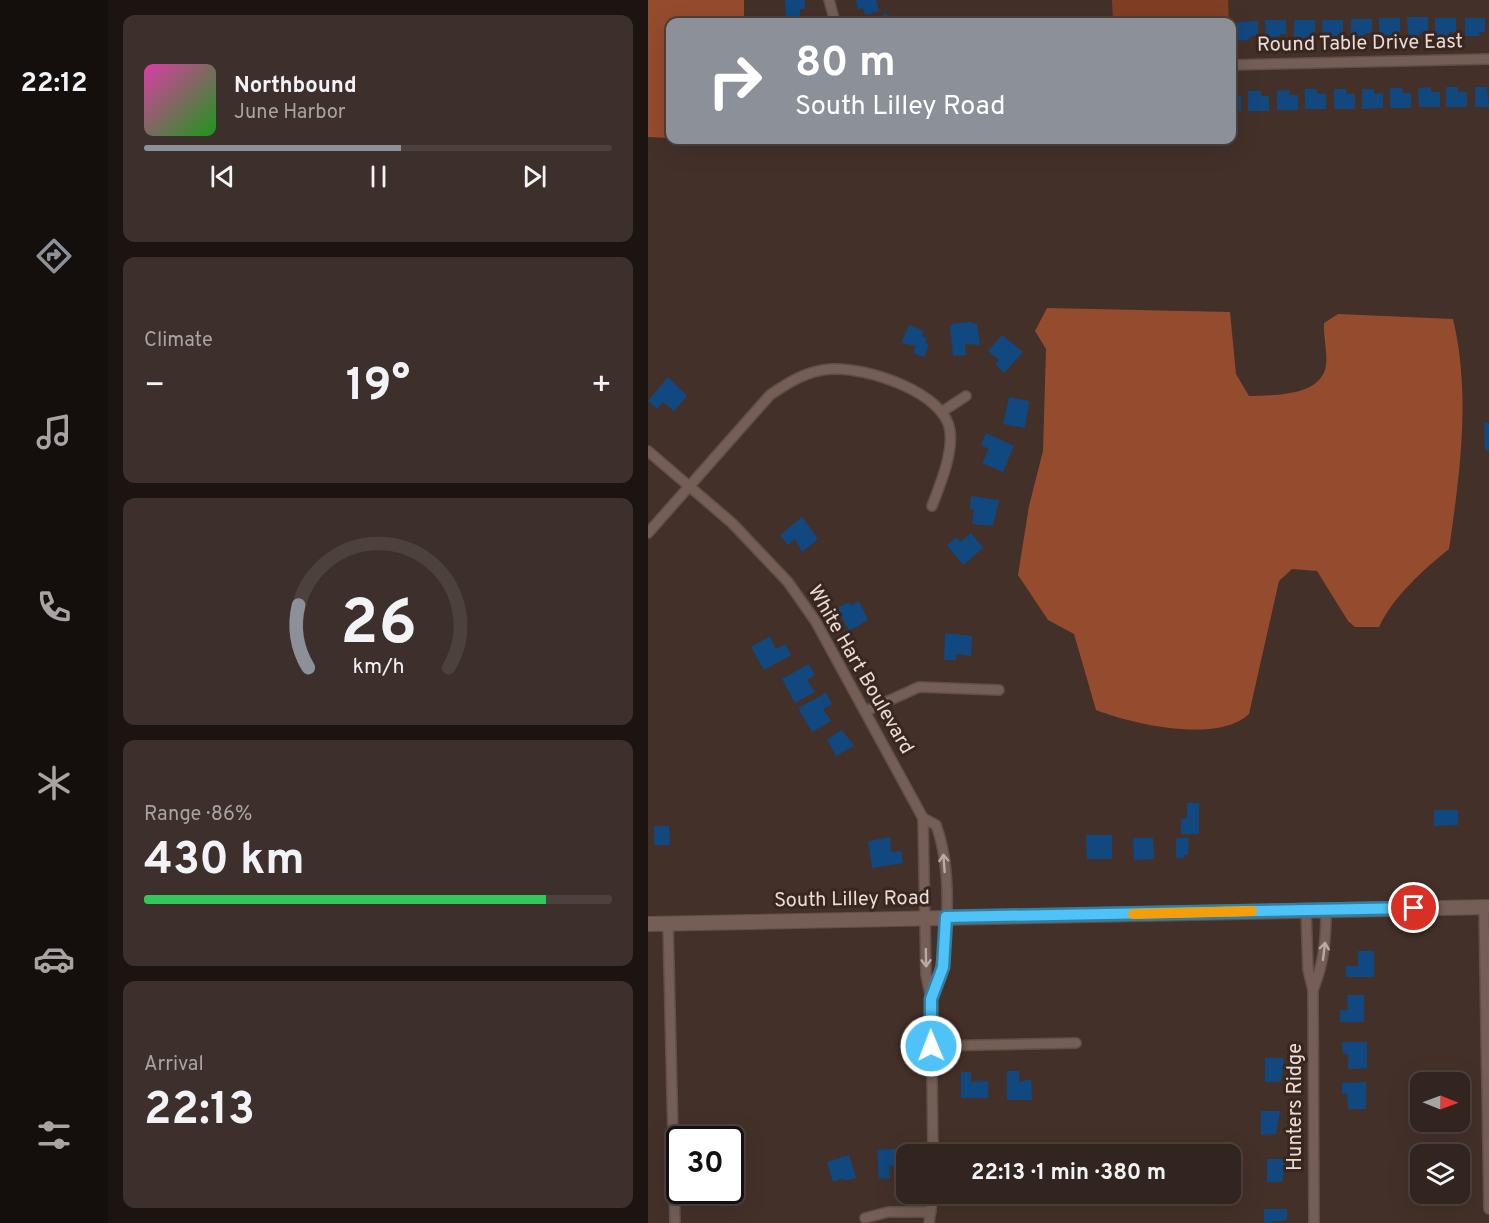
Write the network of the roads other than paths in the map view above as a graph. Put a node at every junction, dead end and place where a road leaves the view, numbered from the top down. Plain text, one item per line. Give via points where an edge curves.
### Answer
1 (829, 0) edge
2 (834, 18) edge
3 (1489, 59) edge
4 (1236, 65) edge
5 (966, 396) dead end
6 (943, 411) junction
7 (648, 451) edge
8 (690, 487) junction
9 (932, 506) dead end
10 (648, 533) edge
11 (999, 690) dead end
12 (866, 711) junction
13 (923, 818) junction
14 (1487, 907) edge
15 (1306, 910) junction
16 (1326, 910) junction
17 (926, 917) junction
18 (946, 917) junction
19 (668, 923) junction
20 (648, 924) edge
21 (1313, 990) junction
22 (931, 999) junction
23 (1076, 1043) dead end
24 (931, 1046) junction
25 (933, 1144) edge
26 (1489, 1173) edge
27 (932, 1204) edge
28 (1489, 1209) edge
29 (931, 1212) junction
30 (865, 1218) dead end
31 (675, 1223) edge
32 (929, 1223) edge
33 (1314, 1223) edge

1 - 2 street
3 - 4 street, Round Table Drive East
5 - 6 street
6 - 8 street via 916,391 848,370 831,369 794,378 770,395
6 - 9 street via 950,431 948,449
7 - 8 street, White Hart Boulevard
8 - 10 street
8 - 12 street, White Hart Boulevard via 732,523 788,582 816,622
11 - 12 street via 919,687
12 - 13 street, White Hart Boulevard
13 - 17 street, White Hart Boulevard
18 -> 13 street, White Hart Boulevard via 943,843 936,825
14 - 16 street, South Lilley Road
14 - 26 street
15 - 16 street, South Lilley Road
15 - 18 street, South Lilley Road
15 - 21 street, Hunters Ridge via 1308,969
21 -> 16 street, Hunters Ridge via 1322,968
17 - 18 street, South Lilley Road
17 - 19 street, South Lilley Road
17 -> 22 street, White Hart Boulevard via 926,975
18 - 22 street, White Hart Boulevard via 943,967
19 - 20 street, South Lilley Road
19 - 31 street
21 - 33 street, Hunters Ridge
22 - 24 street
23 - 24 street
24 - 25 street
26 - 28 street
27 - 29 street
29 - 30 street via 888,1212
29 - 32 street

